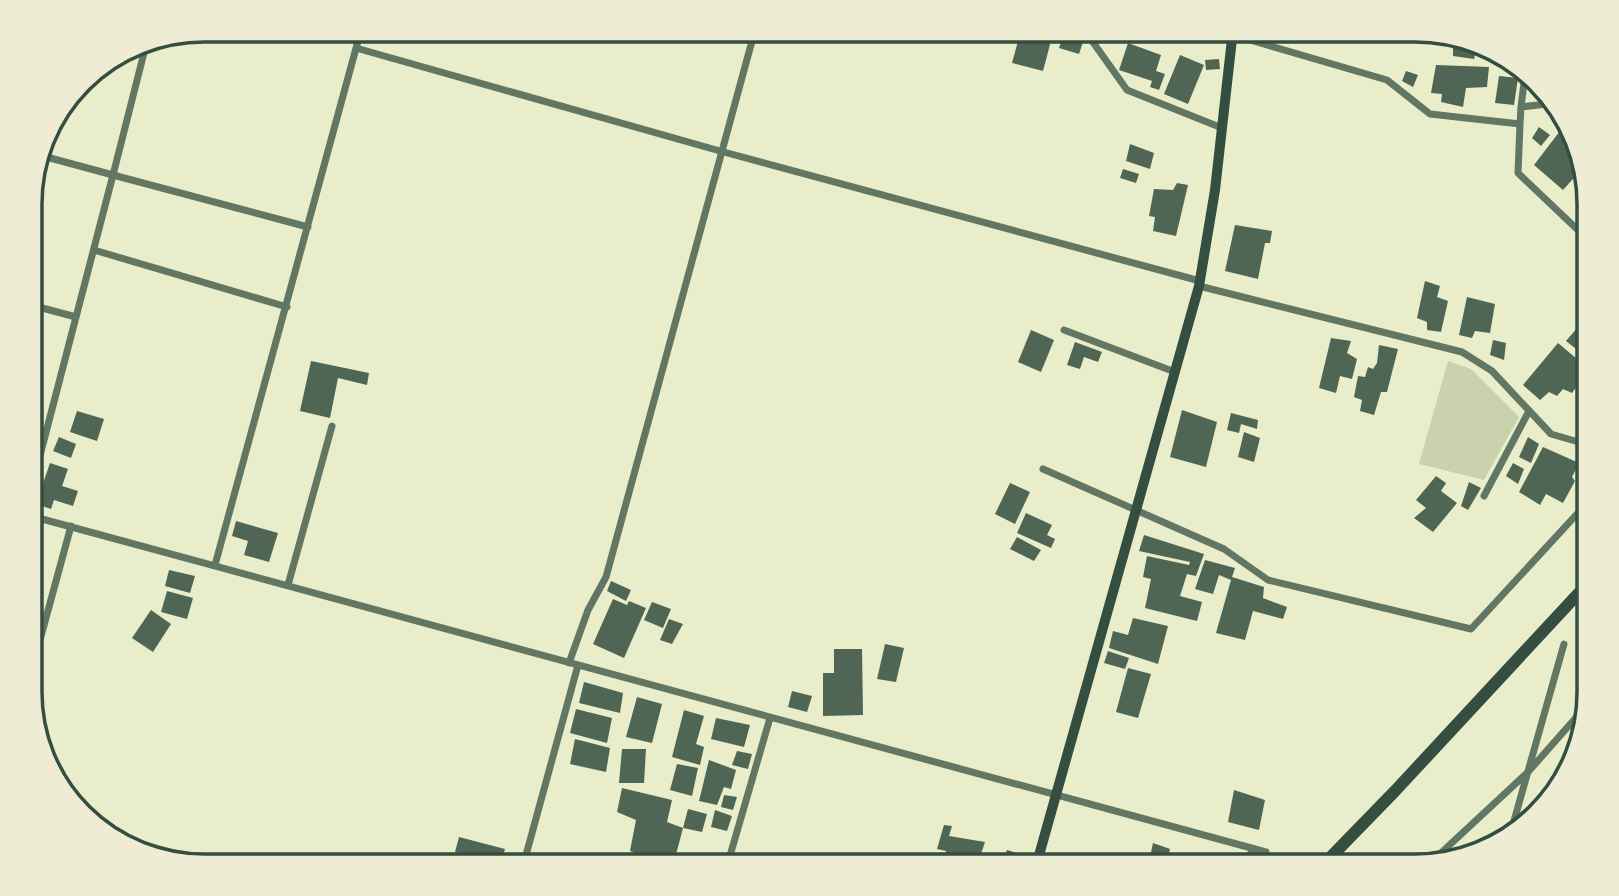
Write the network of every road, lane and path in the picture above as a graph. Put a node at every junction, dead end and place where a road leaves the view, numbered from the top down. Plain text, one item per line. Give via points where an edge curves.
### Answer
1 (358, 42) edge
2 (752, 42) edge
3 (1092, 42) edge
4 (1232, 42) edge
5 (1265, 42) edge
6 (356, 48) junction
7 (144, 53) edge
8 (1524, 84) edge
9 (1543, 104) edge
10 (1521, 107) junction
11 (1520, 124) junction
12 (1223, 128) junction
13 (720, 151) junction
14 (49, 158) edge
15 (113, 175) junction
16 (308, 227) junction
17 (1577, 229) edge
18 (94, 250) junction
19 (1200, 284) junction
20 (287, 307) junction
21 (42, 308) edge
22 (76, 317) junction
23 (1064, 330) dead end
24 (1175, 372) junction
25 (1529, 411) junction
26 (332, 426) dead end
27 (1577, 442) edge
28 (42, 448) edge
29 (1043, 469) dead end
30 (1485, 496) dead end
31 (1136, 511) junction
32 (1577, 514) edge
33 (42, 519) edge
34 (71, 526) junction
35 (215, 565) junction
36 (288, 585) junction
37 (1577, 595) edge
38 (42, 633) edge
39 (1564, 645) dead end
40 (569, 663) junction
41 (578, 666) junction
42 (770, 718) junction
43 (1575, 719) edge
44 (1528, 772) junction
45 (1057, 796) junction
46 (1515, 818) edge
47 (1255, 849) junction
48 (1443, 851) edge
49 (1266, 852) dead end
50 (526, 854) edge
51 (730, 854) edge
52 (1040, 854) edge
53 (1250, 854) edge
54 (1334, 854) edge

1 - 6 street
2 - 13 street
3 - 12 street via 1127,90
4 - 12 main road
5 - 11 street via 1387,80 1430,114
6 - 13 street
6 - 16 street
7 - 15 street
8 - 10 street
9 - 10 street
10 - 11 street
11 - 17 street via 1518,173
12 - 19 main road
13 - 19 street
13 - 40 street via 606,577
14 - 15 street
15 - 16 street
15 - 18 street
16 - 20 street
18 - 20 street
18 - 22 street
19 - 24 main road
19 - 25 street via 1462,352 1492,371
20 - 35 street
21 - 22 street
22 - 28 street
23 - 24 street
24 - 31 main road
25 - 27 street via 1551,434
25 - 30 street
26 - 36 street
29 - 31 street
31 - 32 street via 1224,549 1268,580 1471,629
31 - 45 main road
33 - 34 street
34 - 35 street
34 - 38 street
35 - 36 street
36 - 40 street
37 - 54 highway
39 - 44 street
40 - 41 street
41 - 42 street
41 - 50 street
42 - 45 street
42 - 51 street
43 - 44 street
44 - 46 street
44 - 48 street
45 - 47 street
45 - 52 main road
47 - 49 street
47 - 53 street

